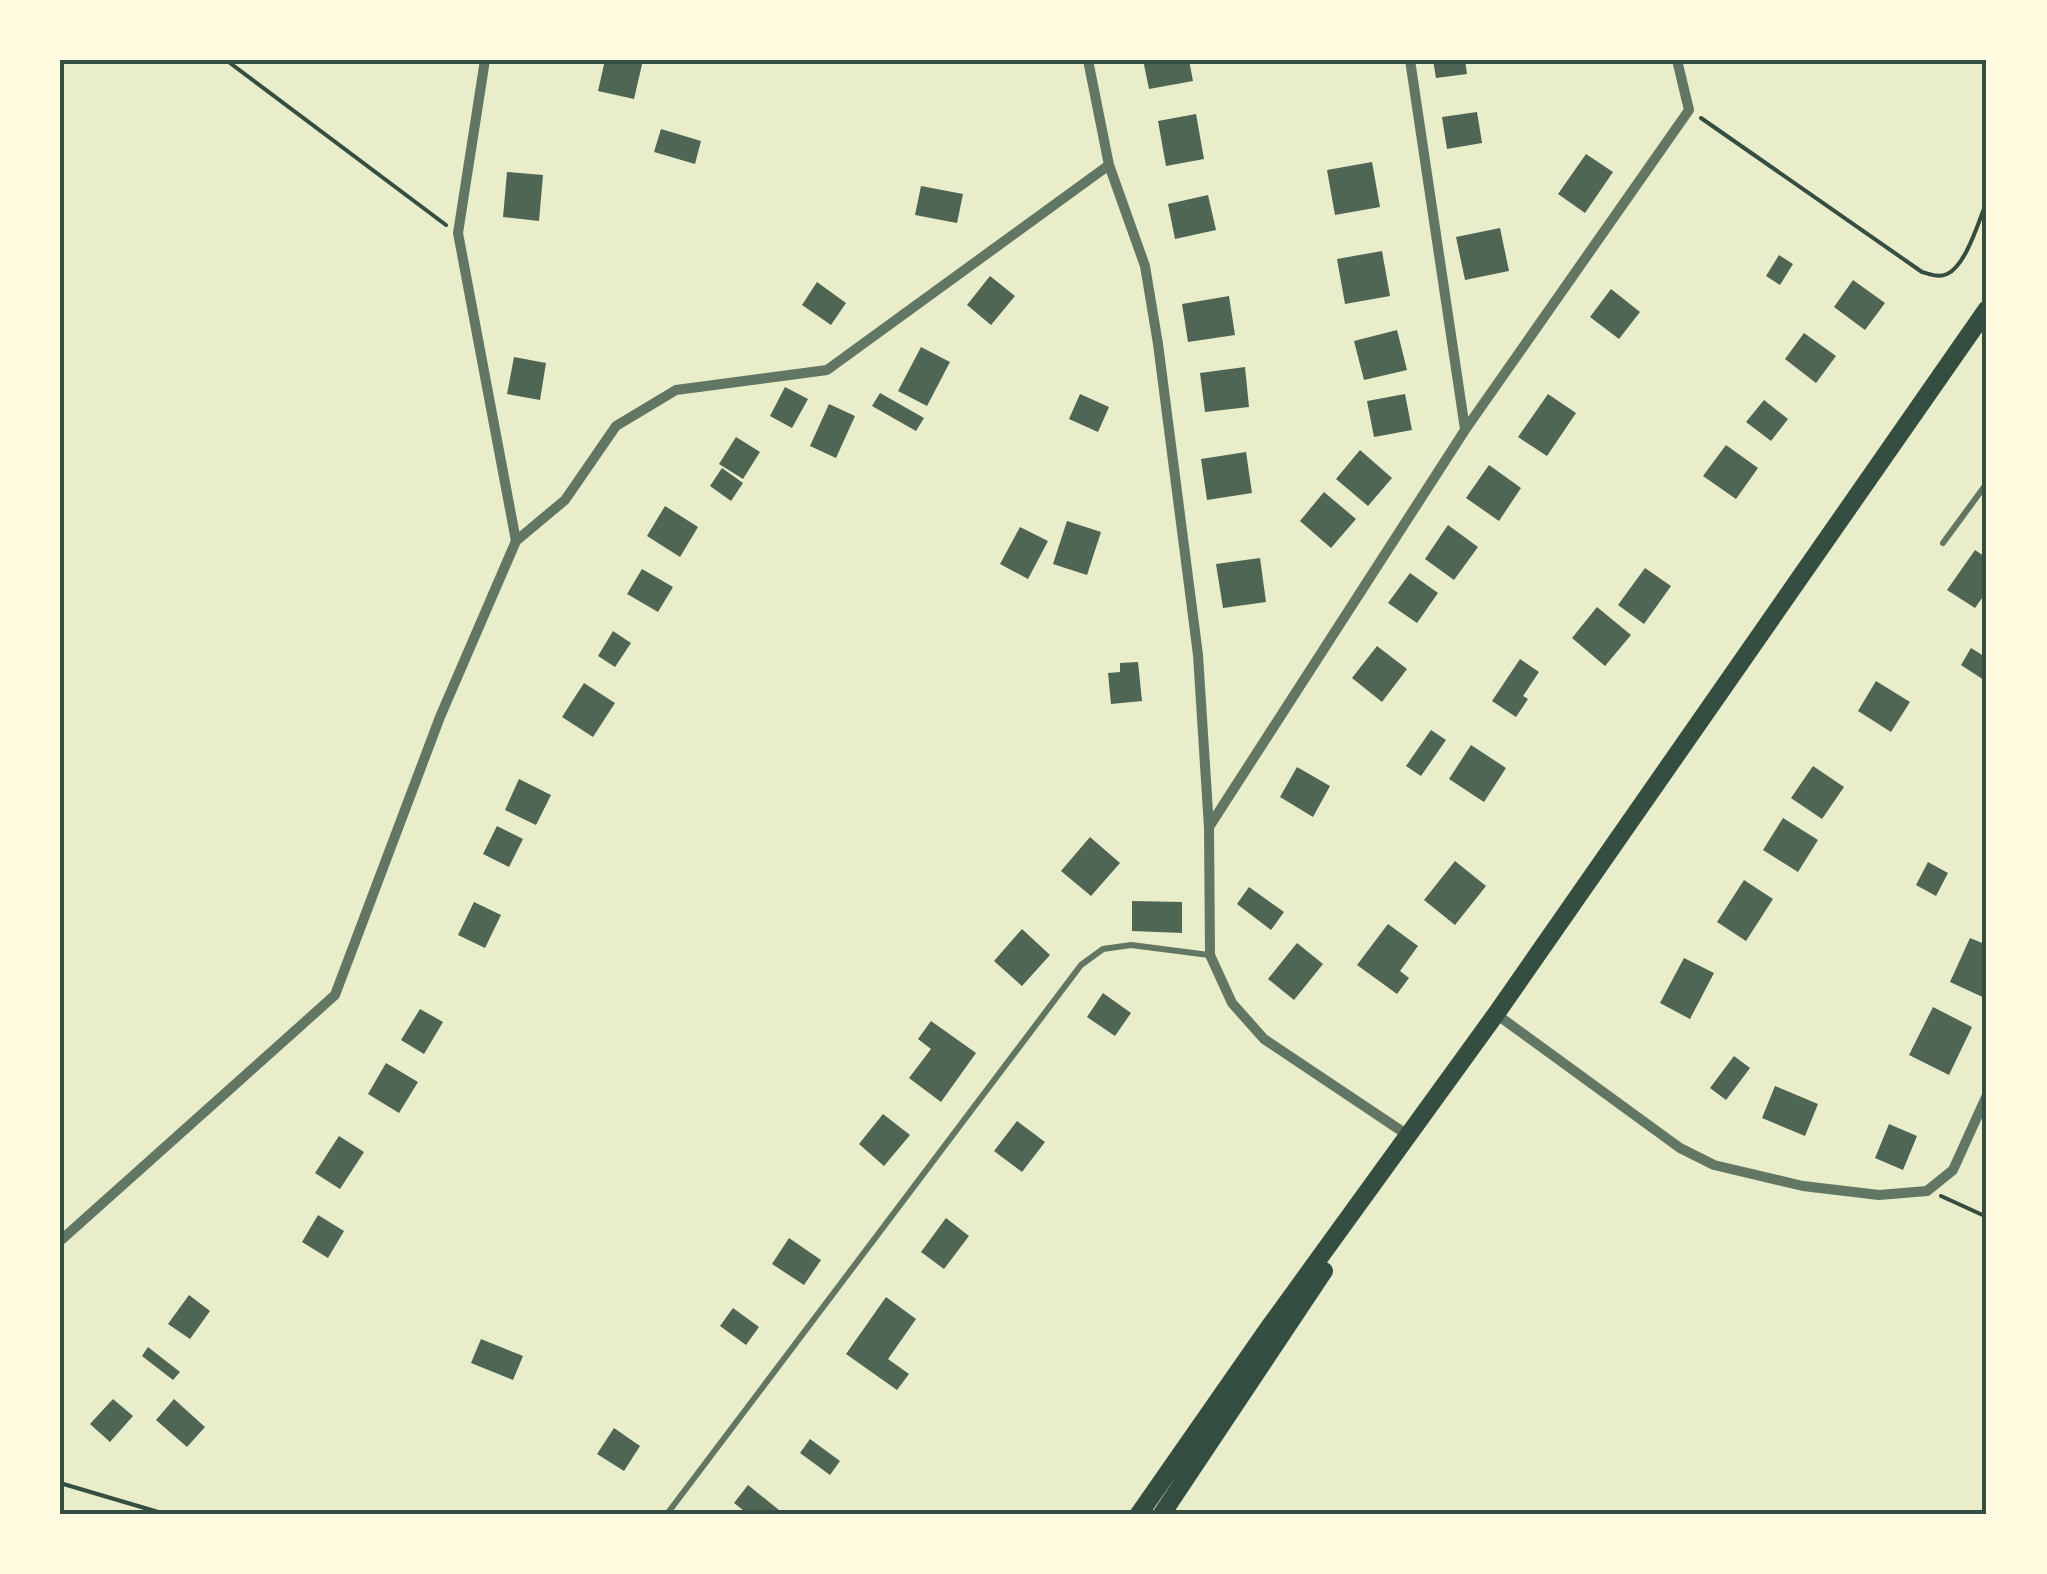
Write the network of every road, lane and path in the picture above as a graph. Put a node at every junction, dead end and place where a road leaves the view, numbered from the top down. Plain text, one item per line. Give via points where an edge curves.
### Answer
1 (226, 60) edge
2 (485, 60) edge
3 (1088, 60) edge
4 (1410, 60) edge
5 (1677, 60) edge
6 (1689, 110) junction
7 (1109, 165) junction
8 (1987, 200) edge
9 (458, 234) junction
10 (1987, 308) edge
11 (1465, 430) junction
12 (1987, 482) edge
13 (516, 541) junction
14 (1943, 543) dead end
15 (1209, 828) junction
16 (1210, 956) junction
17 (1496, 1014) junction
18 (1987, 1095) edge
19 (1410, 1136) junction
20 (1927, 1190) junction
21 (1987, 1217) edge
22 (60, 1241) edge
23 (60, 1483) edge
24 (165, 1514) edge
25 (667, 1514) edge
26 (1140, 1514) edge
27 (1162, 1514) edge

1 - 9 path
2 - 9 street
3 - 7 street
4 - 11 street
5 - 6 street
6 - 8 path via 1922,272 1951,273
6 - 11 street
7 - 13 street via 827,370 676,390 616,426 566,500
7 - 15 street via 1145,266 1158,344 1198,655
9 - 13 street
10 - 17 main road
11 - 15 street
12 - 14 lane
13 - 22 street via 440,718 335,995
15 - 16 street
16 - 19 street via 1232,1003 1264,1038
16 - 25 lane via 1131,946 1103,949 1081,965
17 - 19 main road
17 - 20 street via 1680,1148 1714,1165 1860,1193
18 - 20 street via 1953,1170
19 - 26 main road
19 - 27 main road
20 - 21 path
23 - 24 path

